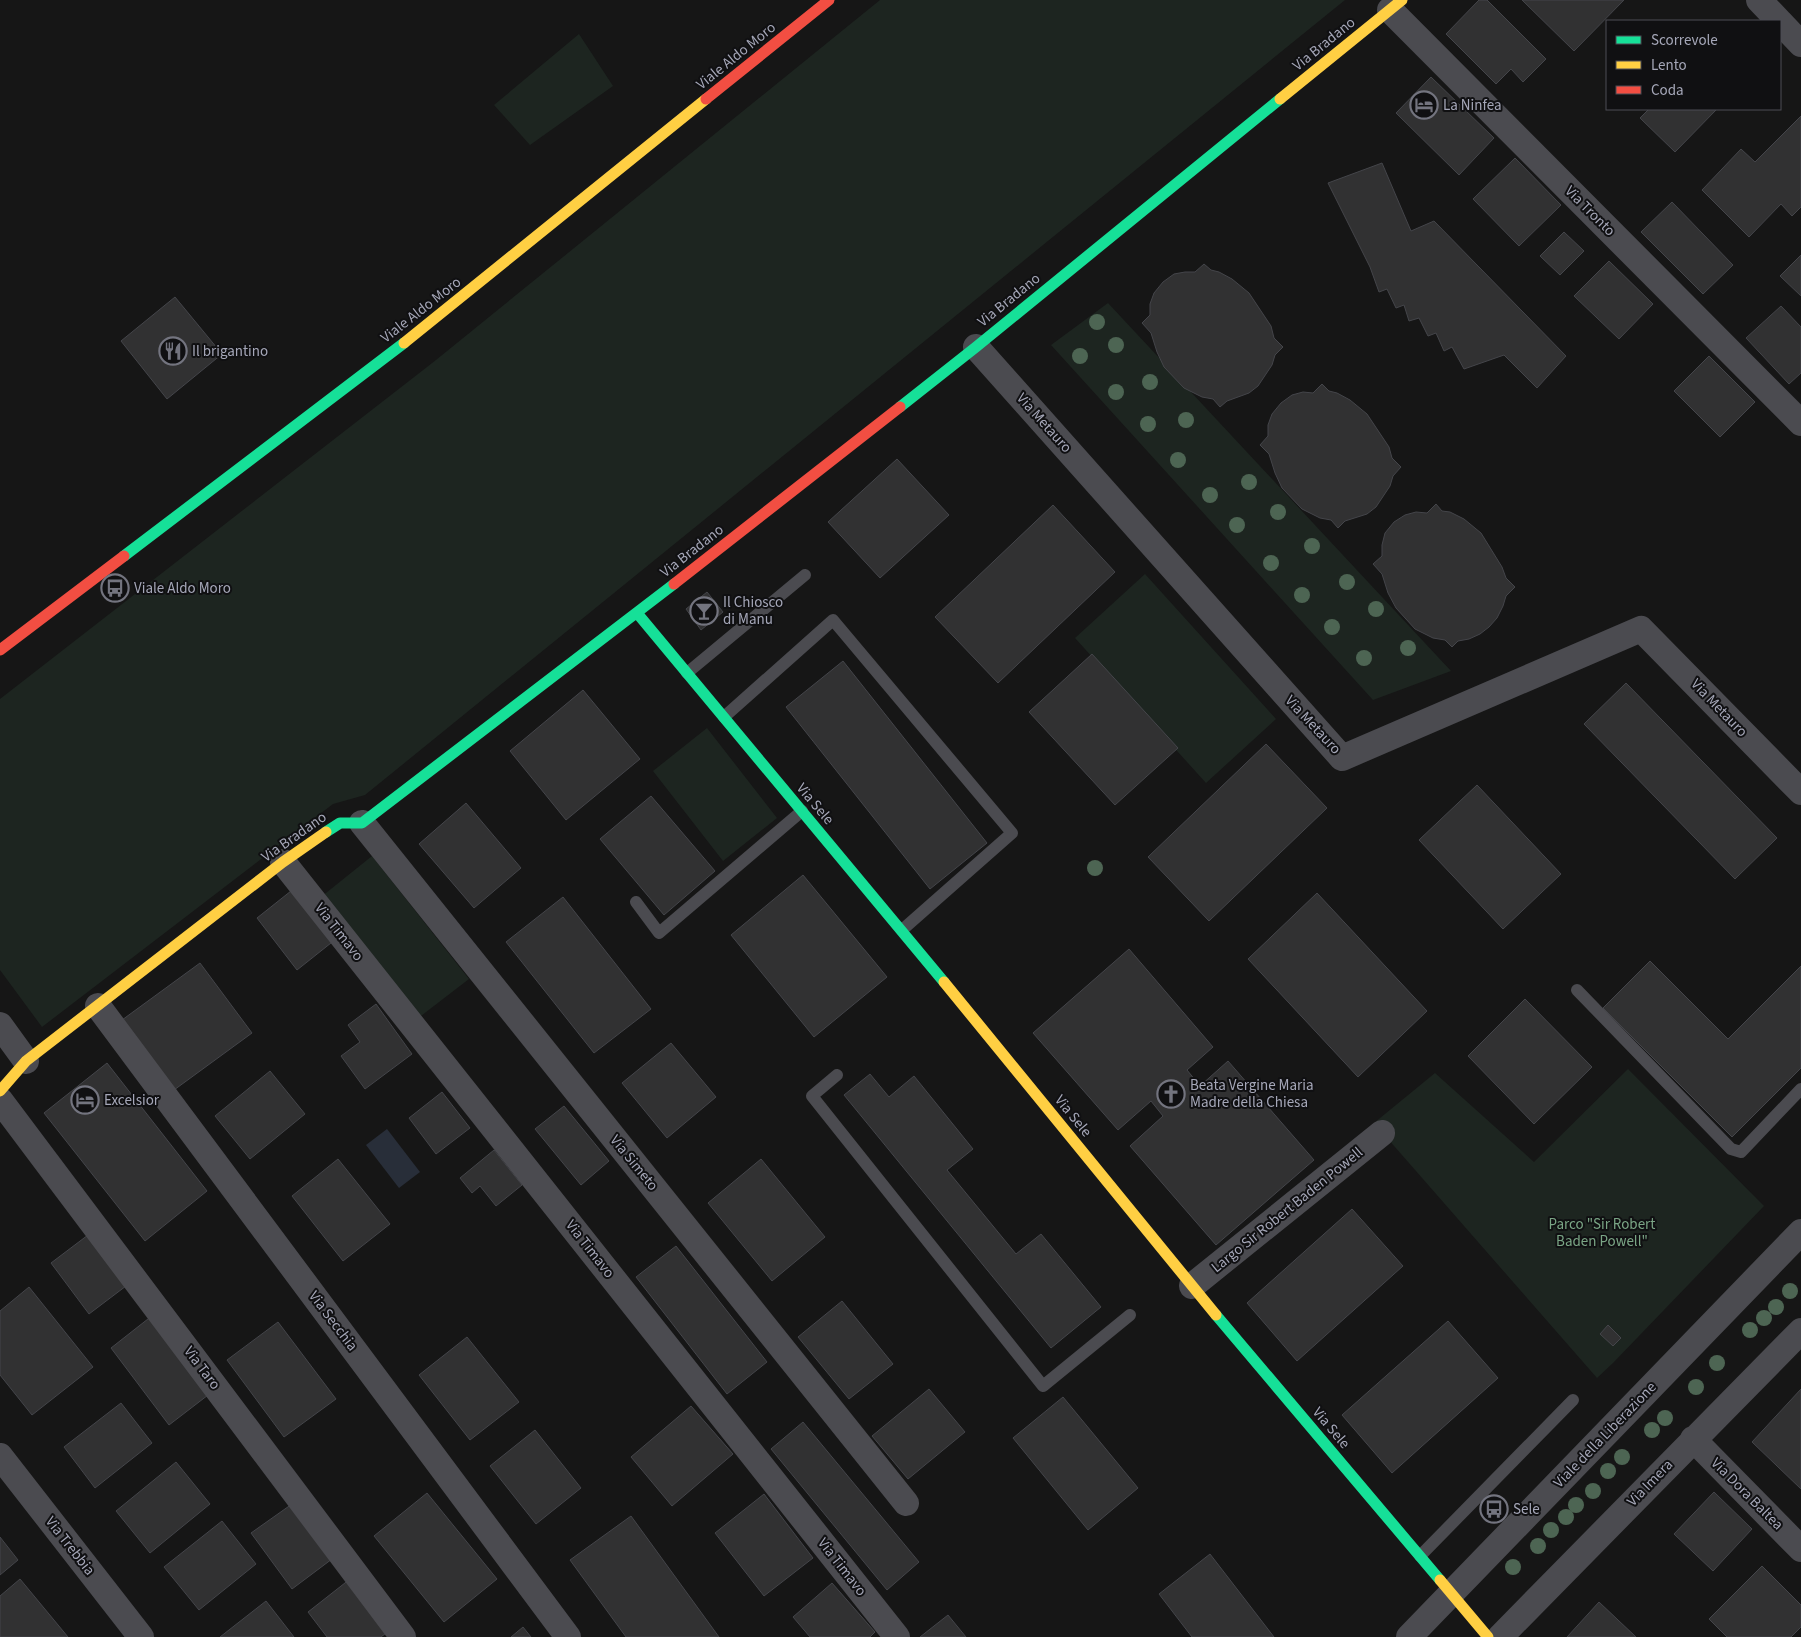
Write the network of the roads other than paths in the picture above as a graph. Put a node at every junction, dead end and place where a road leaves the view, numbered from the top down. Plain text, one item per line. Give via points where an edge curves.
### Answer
1 (829, 0) edge
2 (1759, 0) edge
3 (1396, 5) edge
4 (1780, 20) edge
5 (1781, 21) edge
6 (1792, 32) edge
7 (976, 347) junction
8 (1801, 423) edge
9 (805, 575) dead end
10 (636, 613) junction
11 (0, 650) edge
12 (687, 673) junction
13 (724, 717) junction
14 (1801, 792) edge
15 (802, 811) junction
16 (362, 823) junction
17 (283, 862) junction
18 (636, 902) dead end
19 (902, 930) junction
20 (1577, 990) dead end
21 (98, 1006) junction
22 (0, 1025) edge
23 (26, 1061) junction
24 (837, 1075) dead end
25 (1801, 1089) edge
26 (0, 1091) edge
27 (0, 1100) edge
28 (1382, 1133) dead end
29 (1801, 1232) edge
30 (1192, 1286) junction
31 (1130, 1315) dead end
32 (1801, 1331) edge
33 (1574, 1400) dead end
34 (1693, 1439) junction
35 (0, 1456) edge
36 (906, 1503) dead end
37 (1801, 1549) edge
38 (1420, 1556) junction
39 (1451, 1594) junction
40 (141, 1637) edge
41 (403, 1637) edge
42 (568, 1637) edge
43 (897, 1637) edge
44 (1409, 1637) edge
45 (1488, 1637) edge
46 (1500, 1637) edge

1 - 11 street, Viale Aldo Moro via 416,334
2 - 4 street
3 - 7 street, Via Bradano
3 - 8 street, Via Tronto
5 - 6 street
7 - 10 street, Via Bradano
7 - 14 street, Via Metauro via 1342,758 1641,629
9 - 12 lane
10 - 12 street, Via Sele
10 - 16 street, Via Bradano
12 - 13 street, Via Sele
13 - 15 street, Via Sele
13 - 19 lane via 833,620 1012,833
15 - 18 lane via 659,934
15 - 19 street, Via Sele
16 - 17 street, Via Bradano via 340,823
16 - 36 street, Via Simeto
17 - 21 street, Via Bradano
17 - 43 street, Via Timavo
19 - 30 street, Via Sele
20 - 25 lane via 1731,1149 1741,1152
21 - 23 street, Via Bradano
21 - 42 street, Via Secchia
22 - 23 street
23 - 26 street, Via Bradano
24 - 31 lane via 812,1096 1043,1386
27 - 41 street, Via Taro
28 - 30 street, Largo Sir Robert Baden Powell
29 - 39 street, Viale della Liberazione
30 - 38 street, Via Sele
32 - 34 street, Via Imera
33 - 38 lane
34 - 37 street, Via Dora Baltea
34 - 46 street, Via Imera
35 - 40 street, Via Trebbia
38 - 39 street, Via Sele
39 - 44 street, Viale della Liberazione
39 - 45 street, Via Sele

